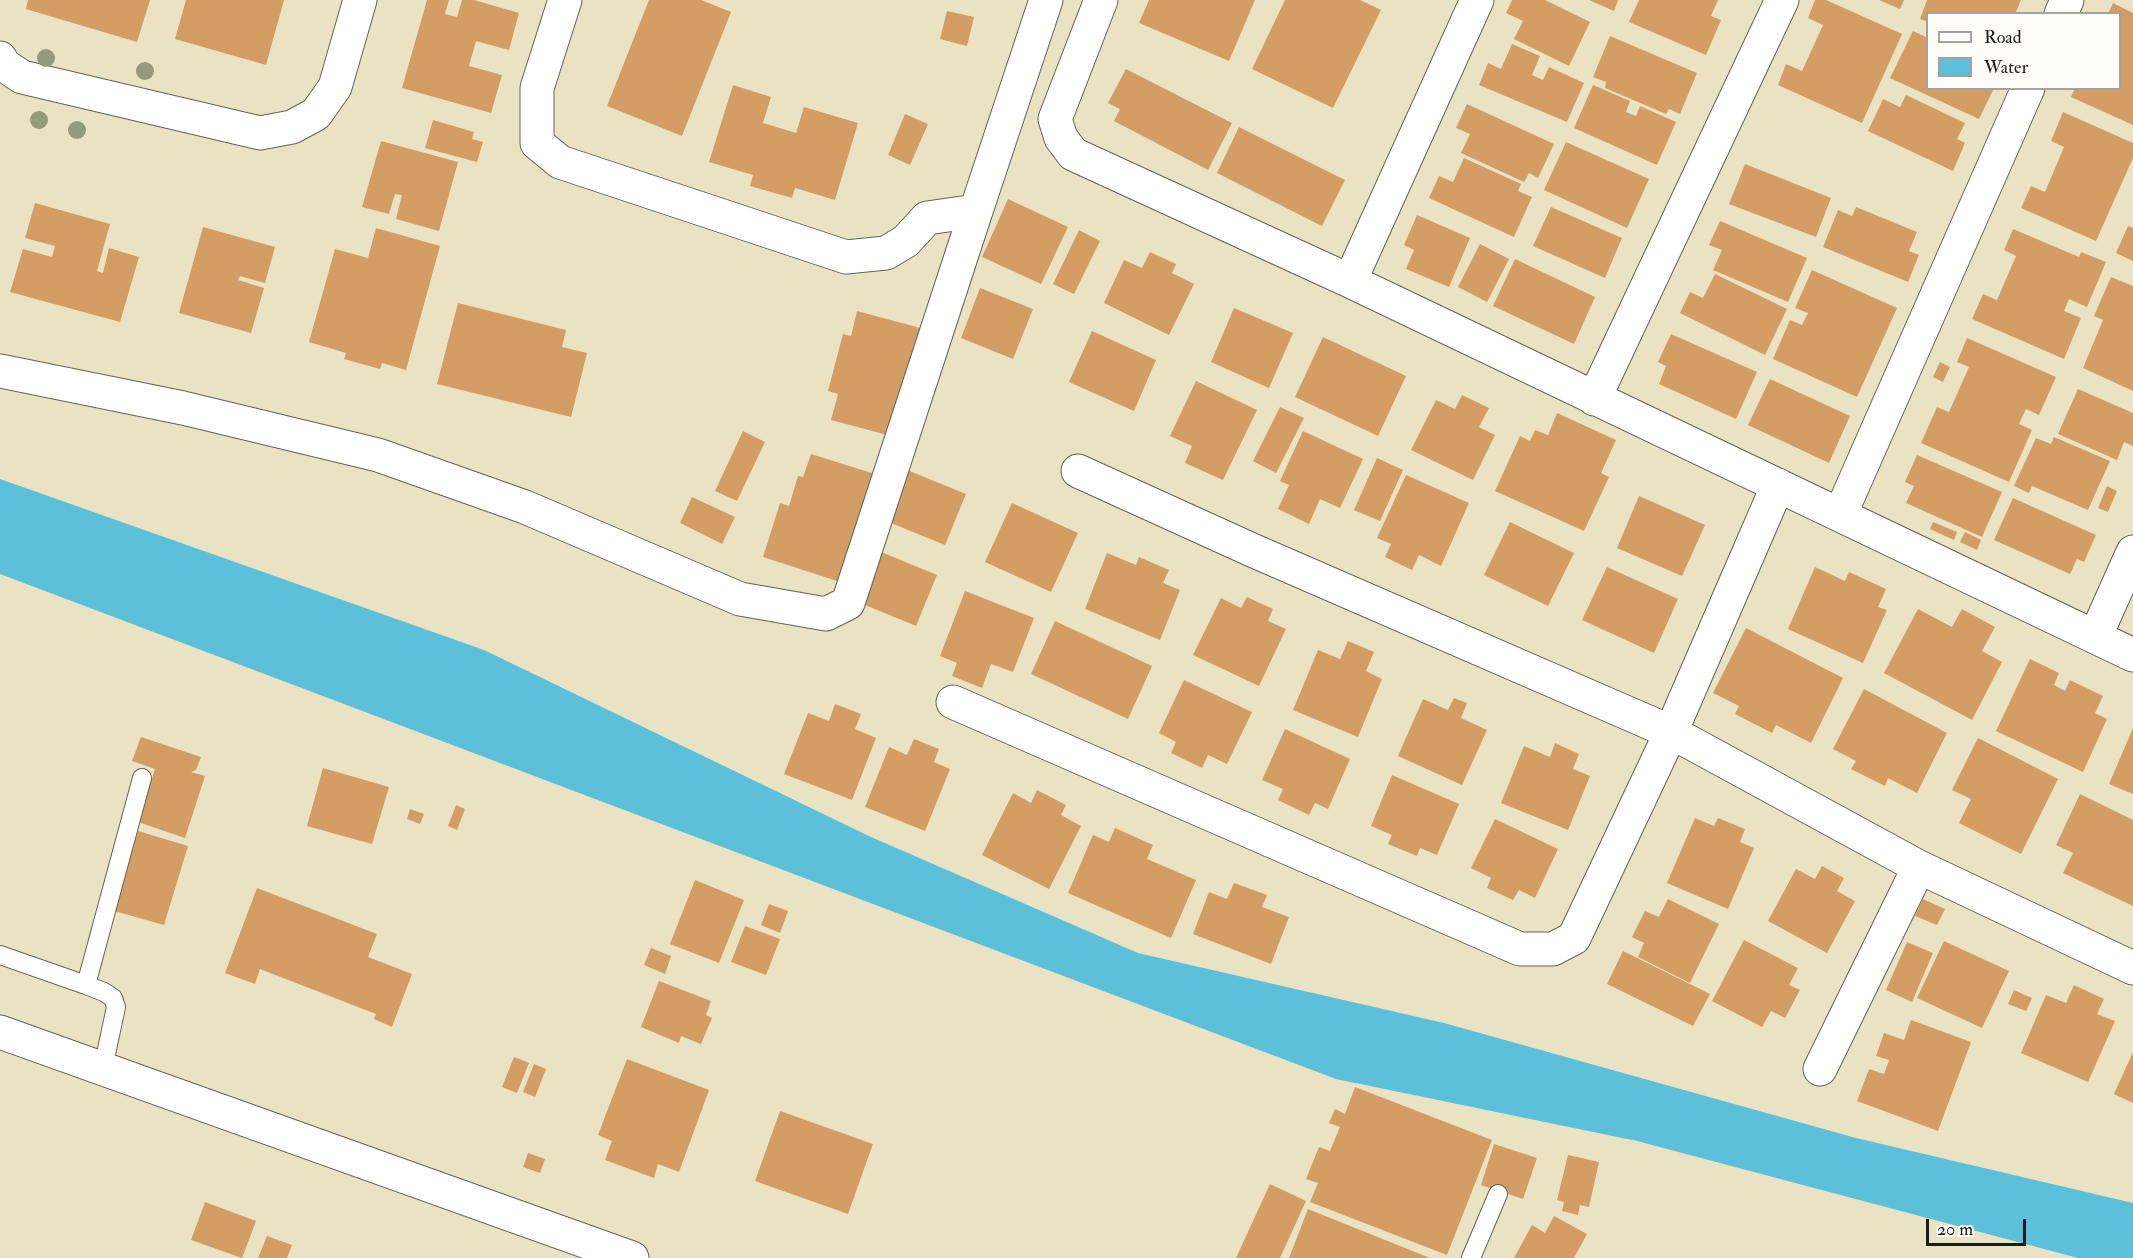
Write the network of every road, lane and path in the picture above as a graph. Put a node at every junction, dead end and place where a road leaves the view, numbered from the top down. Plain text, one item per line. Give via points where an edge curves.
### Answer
1 (360, 0) edge
2 (565, 0) edge
3 (1046, 0) edge
4 (1101, 0) edge
5 (1477, 0) edge
6 (1782, 0) edge
7 (0, 58) edge
8 (2027, 90) edge
9 (976, 210) junction
10 (1350, 281) junction
11 (0, 371) edge
12 (1594, 399) junction
13 (1078, 471) dead end
14 (1778, 485) junction
15 (1840, 514) junction
16 (2133, 552) edge
17 (2095, 637) junction
18 (2133, 655) edge
19 (952, 702) dead end
20 (1671, 732) junction
21 (142, 778) dead end
22 (1919, 867) junction
23 (0, 955) edge
24 (2133, 968) edge
25 (86, 985) junction
26 (0, 1032) edge
27 (103, 1068) junction
28 (1820, 1069) dead end
29 (1498, 1194) dead end
30 (632, 1258) edge
31 (1471, 1258) edge

1 - 7 street via 335,87 316,114 292,127 260,133 22,77
2 - 9 street via 537,88 536,115 537,143 560,162 846,257 886,253 906,241 927,218
3 - 9 street
4 - 10 street via 1055,119 1061,138 1073,154
5 - 10 street
6 - 12 street
8 - 15 street
9 - 11 street via 848,603 826,614 740,598 525,507 378,455 183,408
10 - 12 street
12 - 14 street
13 - 20 street
14 - 15 street
14 - 20 street
15 - 17 street
16 - 17 street
17 - 18 street
19 - 20 street via 1520,949 1553,949 1574,938
20 - 22 street
21 - 25 lane
22 - 24 street
22 - 28 street
23 - 25 lane
25 - 27 lane via 104,992 115,1002
26 - 27 street
27 - 30 street
29 - 31 lane

